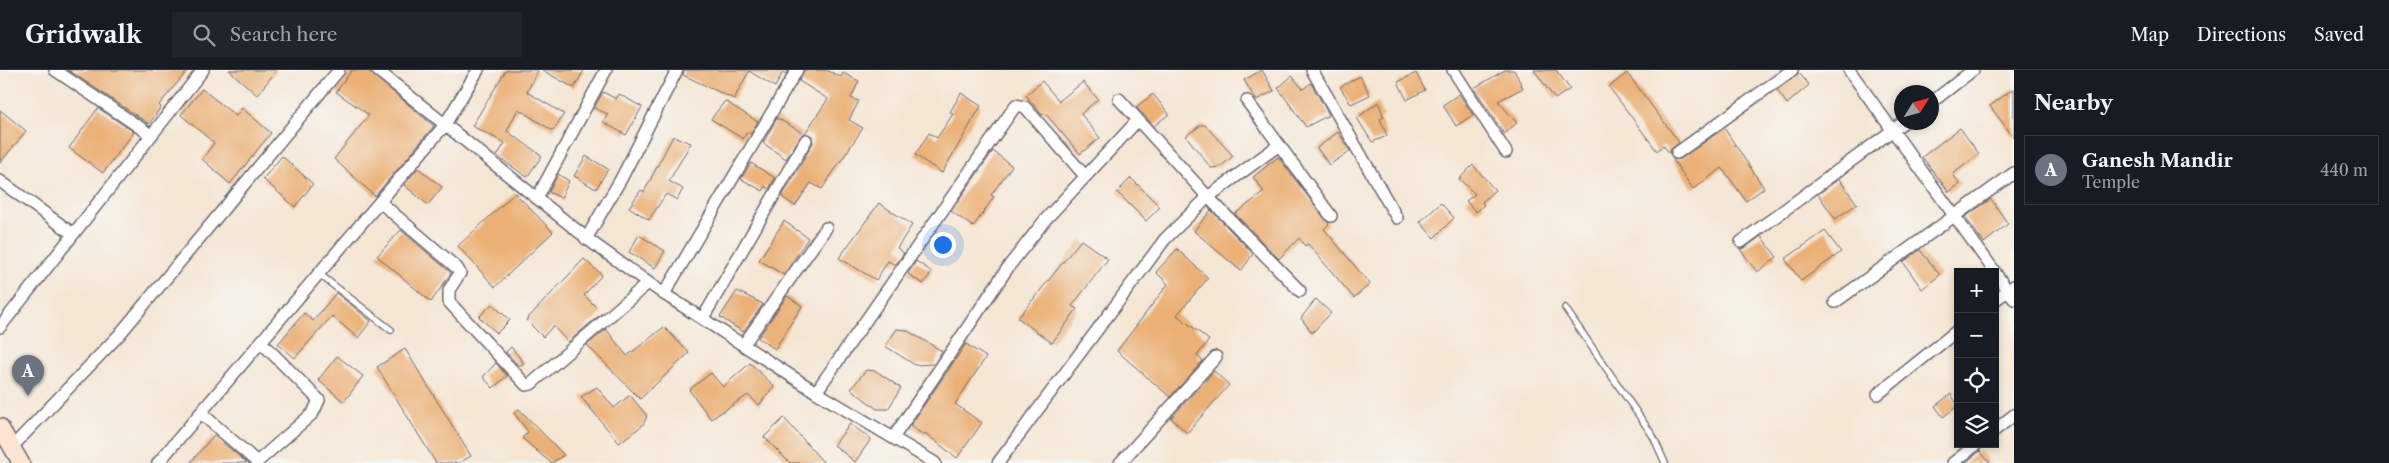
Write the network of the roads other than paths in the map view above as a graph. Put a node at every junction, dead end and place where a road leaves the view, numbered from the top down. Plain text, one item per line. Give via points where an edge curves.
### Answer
1 (55, 70) edge
2 (339, 70) edge
3 (377, 70) edge
4 (478, 70) edge
5 (606, 70) edge
6 (677, 70) edge
7 (797, 70) edge
8 (1312, 70) edge
9 (1453, 70) edge
10 (1792, 70) edge
11 (1849, 70) edge
12 (1973, 70) edge
13 (201, 71) edge
14 (391, 75) edge
15 (1939, 97) edge
16 (1119, 98) dead end
17 (1247, 101) dead end
18 (1137, 120) junction
19 (444, 126) junction
20 (1893, 130) junction
21 (151, 135) junction
22 (806, 140) dead end
23 (1279, 145) junction
24 (1506, 152) dead end
25 (1677, 153) dead end
26 (2014, 173) edge
27 (1085, 176) junction
28 (0, 180) edge
29 (1208, 197) junction
30 (537, 198) junction
31 (380, 202) junction
32 (1331, 216) dead end
33 (1955, 216) junction
34 (1397, 218) dead end
35 (826, 228) dead end
36 (72, 233) junction
37 (586, 239) junction
38 (1740, 242) dead end
39 (1992, 268) edge
40 (318, 274) junction
41 (1999, 276) edge
42 (648, 282) junction
43 (1300, 291) dead end
44 (2012, 291) edge
45 (664, 294) junction
46 (1999, 298) edge
47 (1835, 302) dead end
48 (1565, 308) dead end
49 (703, 318) junction
50 (0, 327) edge
51 (391, 330) dead end
52 (1954, 333) edge
53 (261, 342) junction
54 (744, 344) junction
55 (1216, 357) dead end
56 (816, 392) junction
57 (1878, 394) dead end
58 (201, 413) junction
59 (2014, 415) edge
60 (0, 427) edge
61 (1999, 427) edge
62 (893, 438) junction
63 (12, 447) junction
64 (1972, 448) edge
65 (257, 462) edge
66 (21, 463) edge
67 (158, 463) edge
68 (935, 463) edge
69 (998, 463) edge
70 (1120, 463) edge
71 (1665, 463) edge
72 (1953, 463) edge

1 - 21 street
2 - 63 street via 119,335
3 - 14 street
4 - 19 street
5 - 30 street
6 - 37 street
7 - 45 street
8 - 34 street
9 - 24 street
10 - 25 street
11 - 20 street
12 - 15 street
13 - 21 street
14 - 19 street
16 - 18 street
17 - 23 street
18 - 27 street
18 - 29 street
19 - 30 street
19 - 31 street
20 - 33 street
20 - 38 street
21 - 36 street
22 - 49 street
23 - 29 street
23 - 32 street
26 - 33 street
27 - 56 street via 1025,107 1016,105
27 - 62 street via 1009,266
28 - 36 street
29 - 43 street
29 - 69 street via 1165,239
30 - 37 street
31 - 40 street
31 - 42 street via 457,268 460,273 448,290 448,302 526,385
33 - 39 street
33 - 47 street
35 - 54 street
36 - 50 street
37 - 42 street
40 - 51 lane
40 - 53 street
41 - 44 street
42 - 45 street
44 - 46 street
45 - 49 street
48 - 71 lane via 1653,436
49 - 54 street
52 - 57 street
53 - 58 street
53 - 65 street via 319,400 313,413
54 - 56 street
55 - 70 street
56 - 62 street
58 - 65 street
58 - 67 street
59 - 61 street
60 - 63 street
62 - 68 street
63 - 66 street
64 - 72 street

